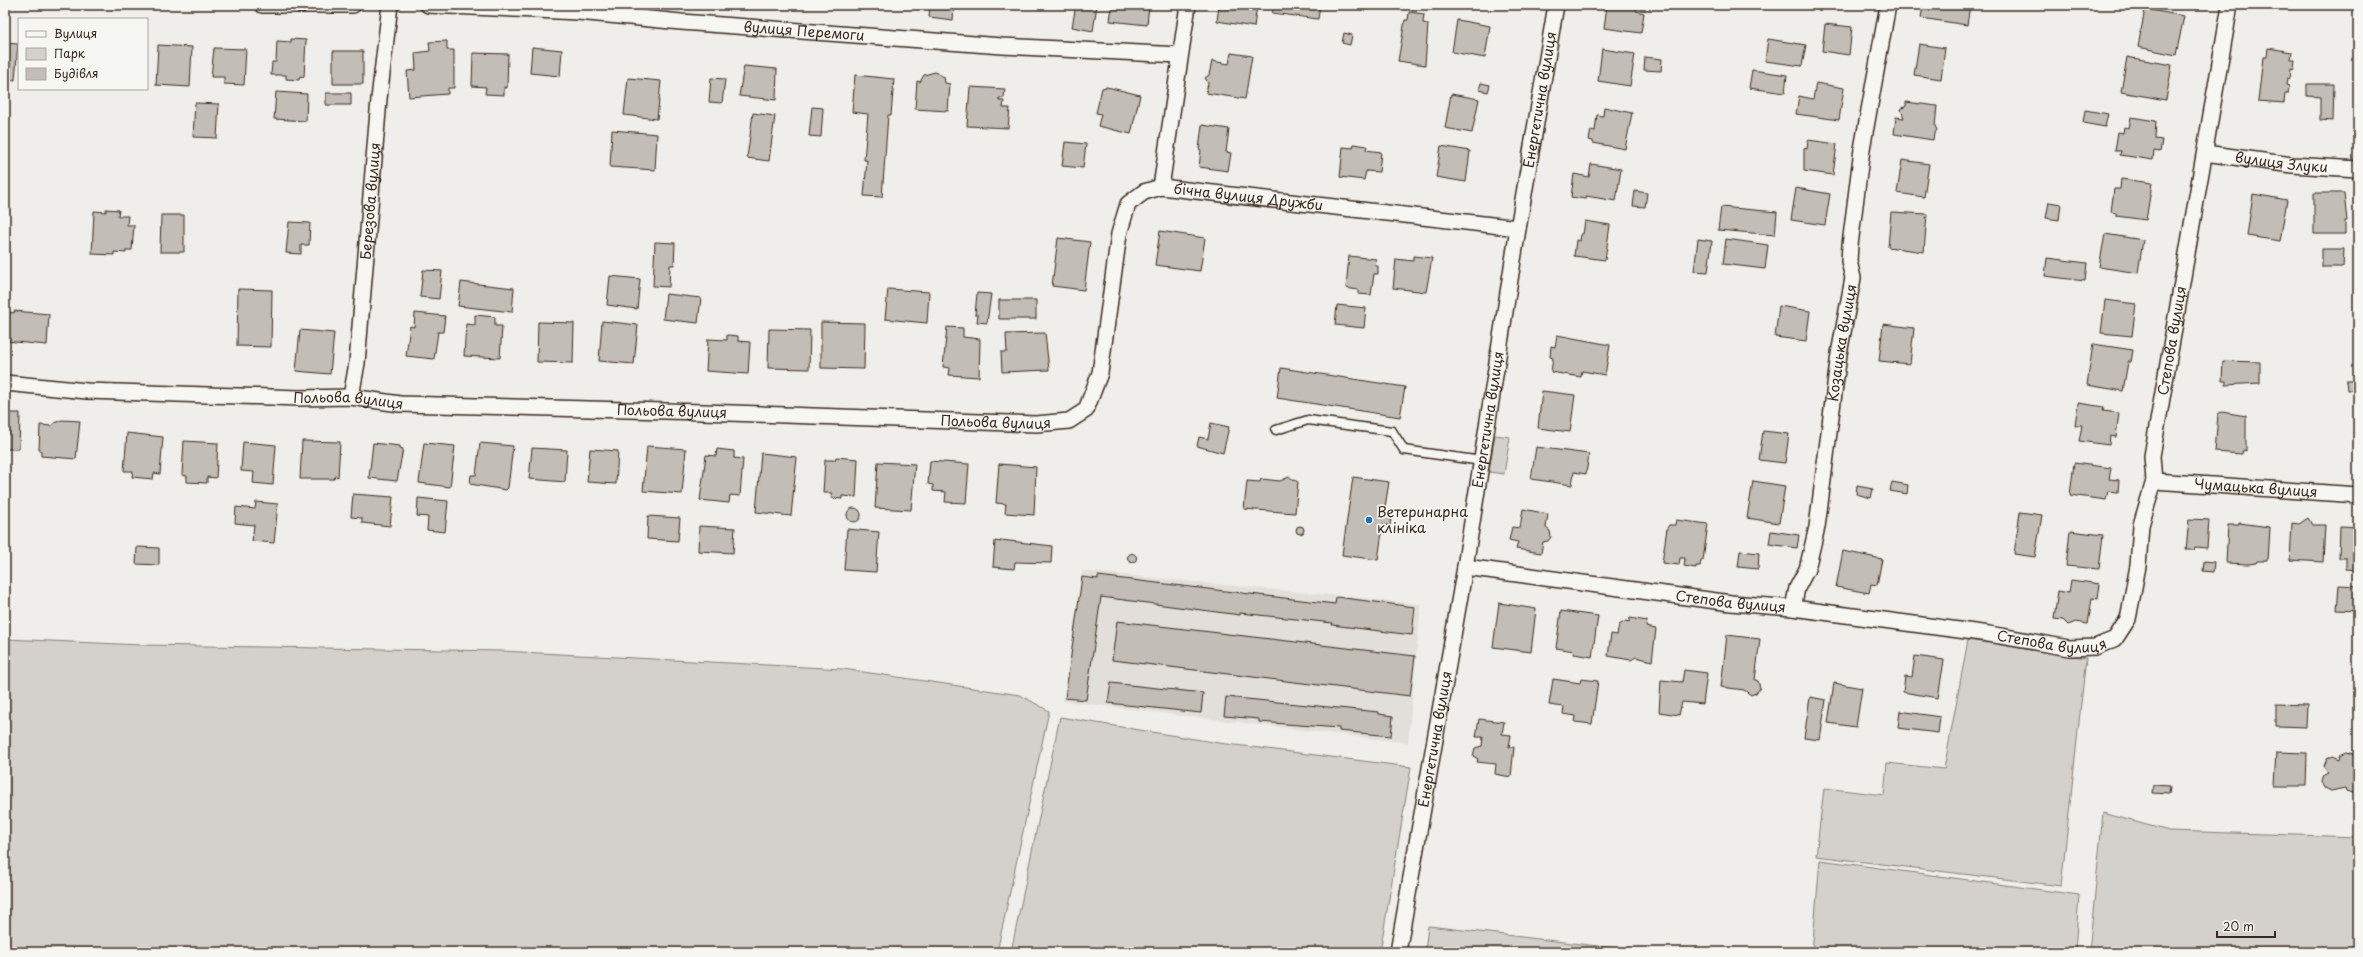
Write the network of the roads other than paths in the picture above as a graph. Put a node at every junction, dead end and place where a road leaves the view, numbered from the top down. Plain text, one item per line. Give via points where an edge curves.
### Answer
1 (262, 5) edge
2 (354, 5) edge
3 (390, 5) edge
4 (428, 5) edge
5 (1188, 5) edge
6 (1556, 5) edge
7 (1888, 5) edge
8 (2230, 5) edge
9 (1180, 55) junction
10 (2204, 153) junction
11 (2358, 169) edge
12 (1161, 187) junction
13 (1518, 228) junction
14 (5, 383) edge
15 (351, 397) junction
16 (1276, 430) dead end
17 (1482, 461) junction
18 (2154, 481) junction
19 (2358, 495) edge
20 (1465, 567) junction
21 (1793, 608) junction
22 (1398, 952) edge

1 - 2 street
3 - 15 street, Березова вулиця via 379,100 357,363
4 - 9 street, вулиця Перемоги via 578,12 1002,46
5 - 9 street, бічна вулиця Дружби
6 - 13 street, Енергетична вулиця
7 - 21 street, Козацька вулиця via 1862,149 1850,245 1852,278 1839,354 1817,527 1807,569 1797,588
8 - 10 street, Степова вулиця
9 - 12 street, бічна вулиця Дружби
10 - 11 street, вулиця Злуки via 2292,165
10 - 18 street, Степова вулиця via 2152,456
12 - 13 street, бічна вулиця Дружби
12 - 15 street, Польова вулиця via 1144,192 1128,204 1119,234 1100,373 1086,410 1069,421 1036,424 400,404
13 - 17 street, Енергетична вулиця
14 - 15 street, Польова вулиця via 87,391 299,398
16 - 17 lane via 1308,420 1392,431 1404,450
17 - 20 street, Енергетична вулиця
18 - 19 street, Чумацька вулиця
18 - 21 street, Степова вулиця via 2141,525 2138,566 2128,620 2115,639 2095,646 2069,648 1989,634
20 - 21 street, Степова вулиця via 1731,603
20 - 22 street, Енергетична вулиця

